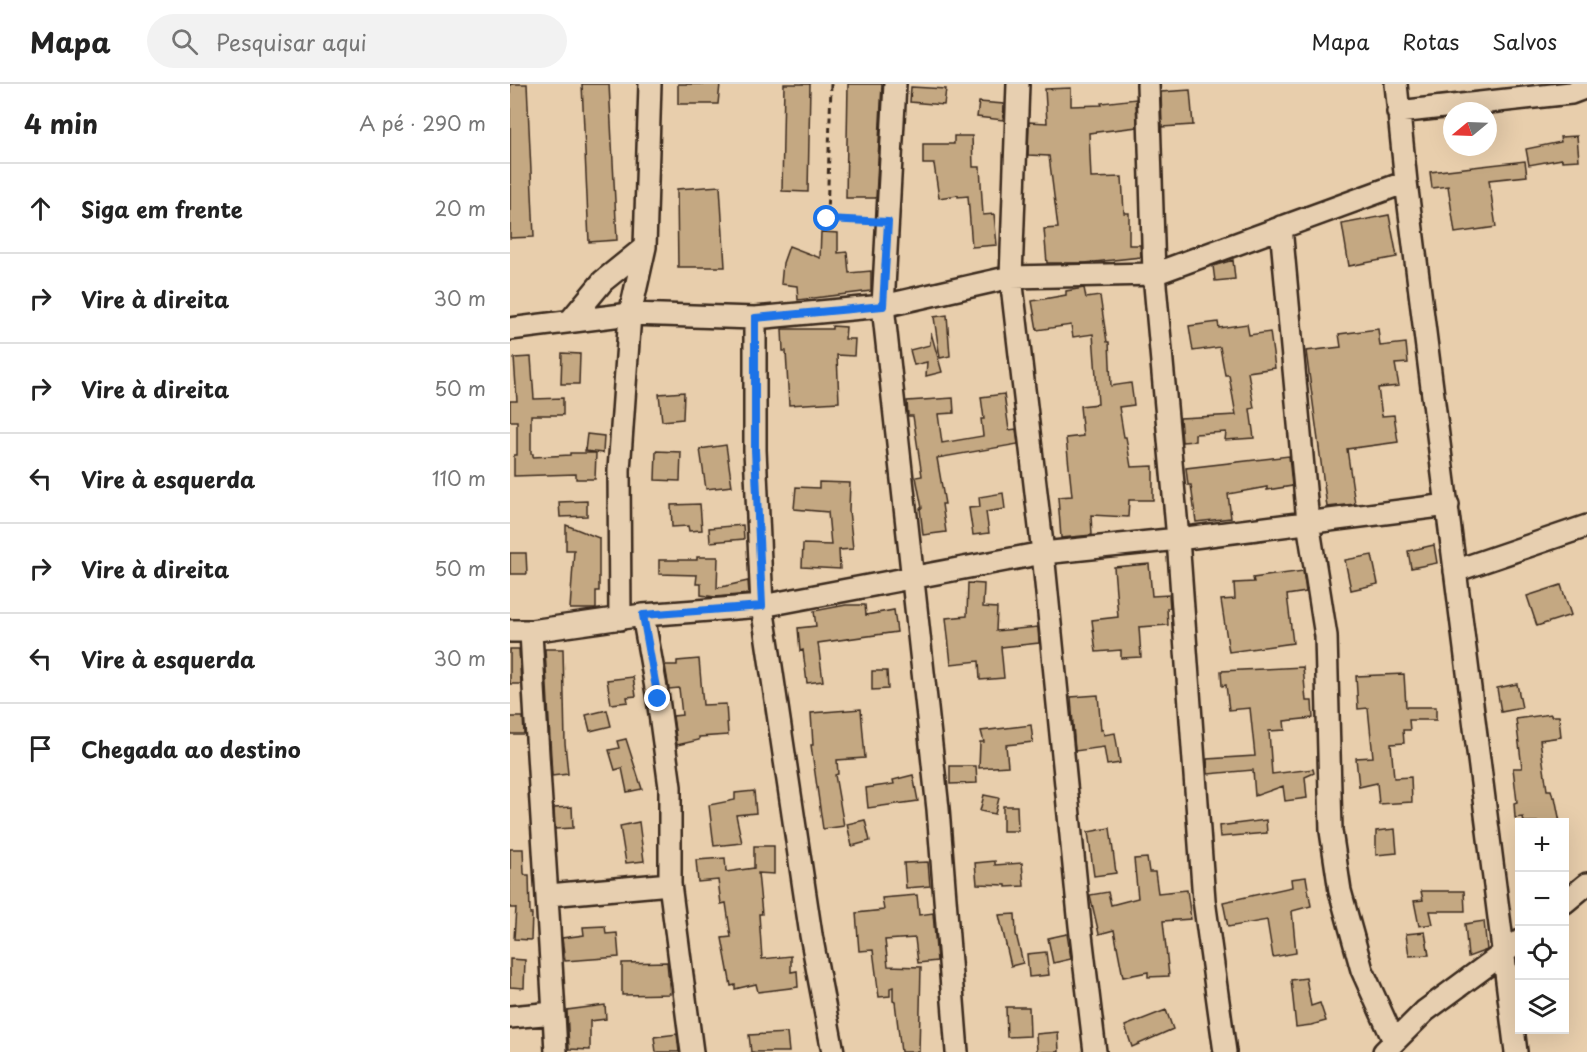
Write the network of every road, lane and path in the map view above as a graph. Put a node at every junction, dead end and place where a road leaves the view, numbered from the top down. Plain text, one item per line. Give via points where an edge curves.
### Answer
1 (650, 84) edge
2 (831, 84) edge
3 (895, 84) edge
4 (1018, 84) edge
5 (1148, 84) edge
6 (1396, 84) edge
7 (1587, 87) edge
8 (1398, 112) junction
9 (1406, 182) junction
10 (888, 222) junction
11 (1281, 227) junction
12 (645, 247) junction
13 (1154, 274) junction
14 (1011, 277) junction
15 (883, 306) junction
16 (630, 314) junction
17 (755, 318) junction
18 (570, 321) junction
19 (510, 328) edge
20 (1448, 505) junction
21 (1308, 522) junction
22 (1587, 526) edge
23 (1178, 539) junction
24 (1043, 553) junction
25 (1455, 571) junction
26 (914, 576) junction
27 (762, 606) junction
28 (643, 615) junction
29 (620, 619) junction
30 (510, 631) edge
31 (531, 631) junction
32 (670, 884) junction
33 (1587, 884) edge
34 (549, 895) junction
35 (1569, 899) edge
36 (1515, 945) edge
37 (1503, 955) junction
38 (554, 1013) junction
39 (510, 1017) edge
40 (1389, 1046) edge
41 (556, 1052) edge
42 (692, 1052) edge
43 (833, 1052) edge
44 (957, 1052) edge
45 (1095, 1052) edge
46 (1225, 1052) edge
47 (1516, 1052) edge

1 - 12 street
2 - 10 path via 827,219
3 - 10 street
4 - 14 street
5 - 13 street
6 - 8 street
7 - 8 street via 1571,93
8 - 9 street
9 - 11 street
9 - 20 street
10 - 15 street
11 - 13 street
11 - 21 street
12 - 16 street
12 - 18 street via 603,281
13 - 14 street
13 - 23 street
14 - 15 street
14 - 24 street
15 - 17 street
15 - 26 street
16 - 17 street
16 - 18 street
16 - 29 street via 619,470
17 - 27 street via 755,450
18 - 19 street
20 - 21 street
20 - 25 street
21 - 23 street
21 - 40 street via 1326,636 1331,831 1340,891
22 - 25 street
23 - 24 street
23 - 46 street via 1204,900
24 - 26 street
24 - 45 street
25 - 37 street
26 - 27 street
26 - 44 street
27 - 28 street
27 - 43 street via 811,935
28 - 29 street
28 - 32 street via 670,787
29 - 31 street
30 - 31 street
31 - 34 street
32 - 34 street
32 - 42 street
33 - 35 street
34 - 38 street
36 - 37 street
37 - 40 street via 1425,1011
37 - 47 street
38 - 39 street
38 - 41 street

